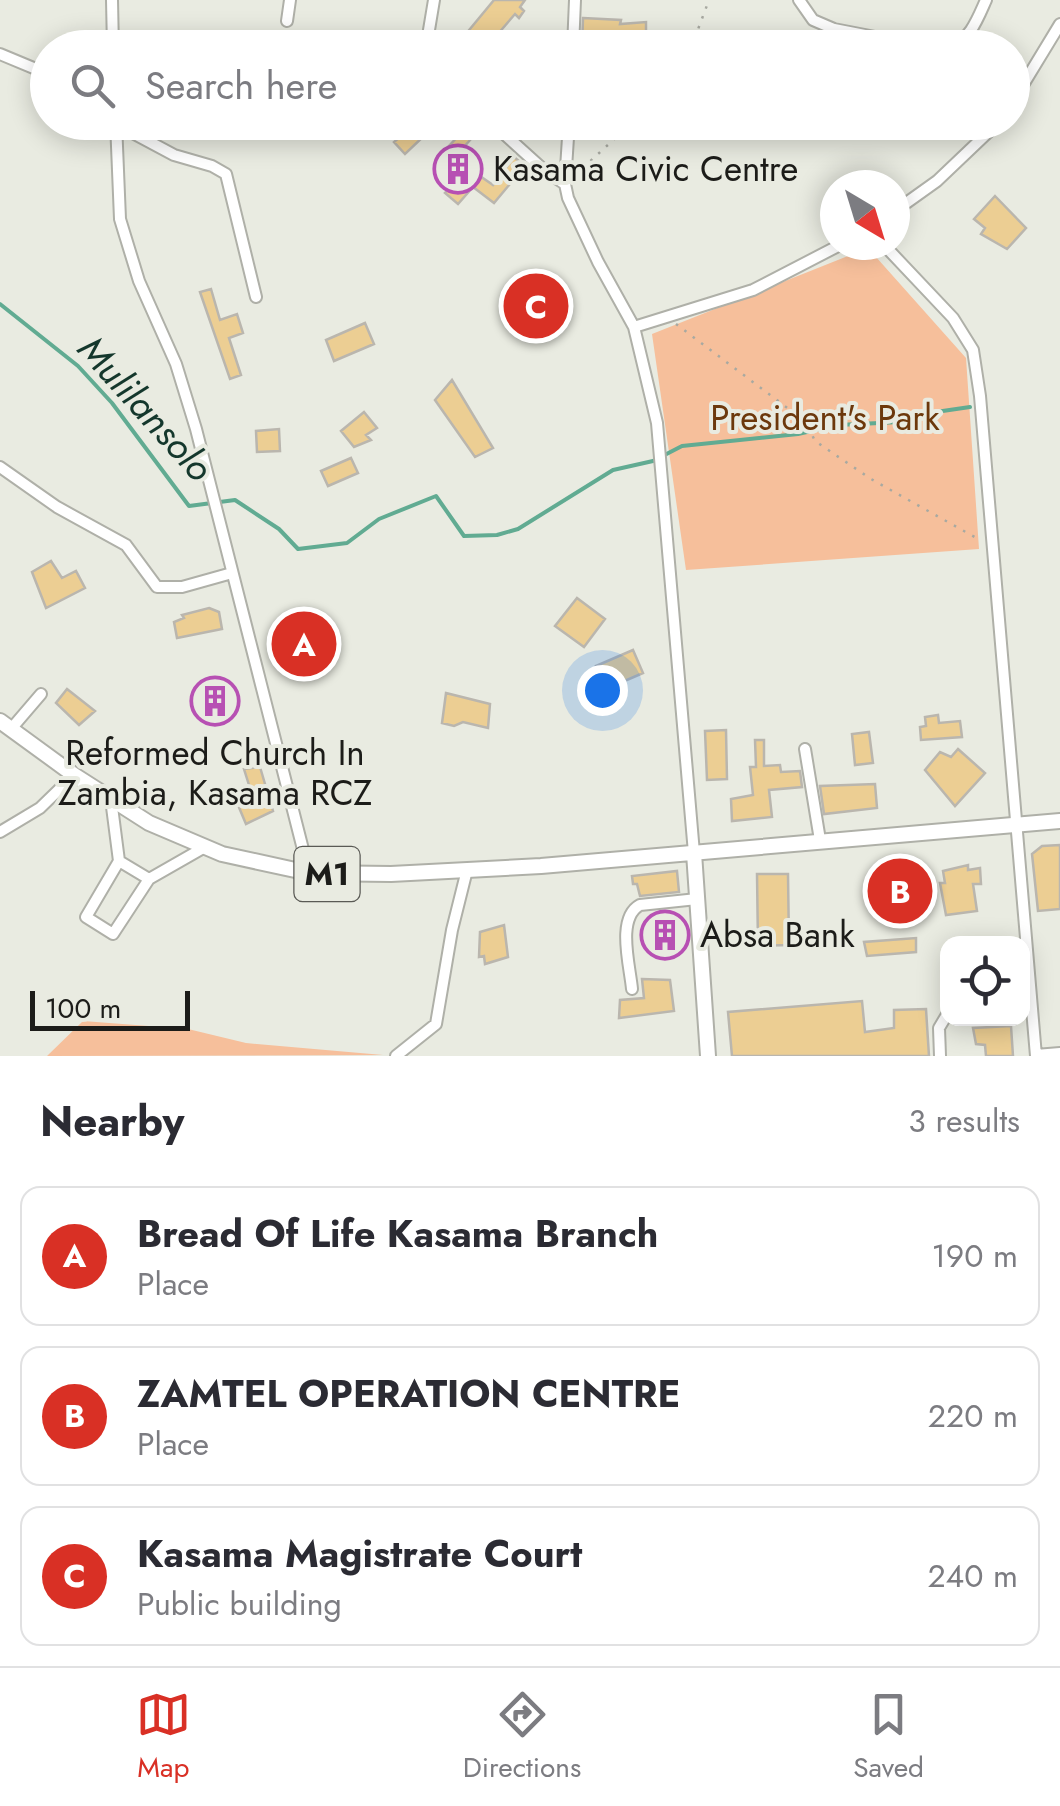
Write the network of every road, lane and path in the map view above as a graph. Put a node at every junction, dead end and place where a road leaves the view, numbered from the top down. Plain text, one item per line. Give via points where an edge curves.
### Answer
1 (112, 0) edge
2 (290, 0) edge
3 (434, 0) edge
4 (575, 0) edge
5 (708, 0) edge
6 (800, 0) edge
7 (986, 0) edge
8 (287, 21) dead end
9 (1060, 24) edge
10 (113, 30) edge
11 (429, 30) edge
12 (574, 30) edge
13 (697, 30) edge
14 (839, 30) edge
15 (972, 30) edge
16 (0, 54) edge
17 (30, 66) edge
18 (1030, 73) edge
19 (117, 140) edge
20 (148, 140) edge
21 (511, 140) edge
22 (567, 140) edge
23 (614, 140) edge
24 (980, 140) edge
25 (565, 184) junction
26 (910, 201) edge
27 (820, 255) edge
28 (898, 260) edge
29 (256, 296) dead end
30 (670, 317) junction
31 (634, 327) junction
32 (0, 467) edge
33 (990, 546) junction
34 (232, 573) junction
35 (40, 694) dead end
36 (6, 725) edge
37 (805, 749) dead end
38 (74, 776) junction
39 (111, 799) junction
40 (1060, 821) edge
41 (1014, 826) junction
42 (0, 832) edge
43 (820, 840) junction
44 (205, 847) junction
45 (694, 853) junction
46 (119, 862) junction
47 (466, 870) junction
48 (309, 873) junction
49 (149, 880) junction
50 (696, 899) junction
51 (1021, 936) edge
52 (632, 989) dead end
53 (1030, 1024) edge
54 (940, 1026) edge
55 (1060, 1053) edge
56 (1036, 1055) edge
57 (396, 1056) edge
58 (708, 1056) edge
59 (940, 1056) edge

1 - 10 street
2 - 8 street
3 - 11 street
4 - 12 street
5 - 13 path
6 - 14 street via 813,20
7 - 15 street
9 - 18 street
16 - 17 street
19 - 34 street via 120,219 176,364
20 - 29 street via 226,174
21 - 25 street
22 - 25 street
23 - 25 path
24 - 26 street
25 - 31 street via 573,213
27 - 30 street via 754,290
28 - 33 street via 953,318 973,350
30 - 31 street
30 - 33 path via 870,479
31 - 45 street via 659,450
32 - 34 street via 126,545 157,587
33 - 41 street
34 - 48 street
35 - 36 street
36 - 38 main road, M1
37 - 43 street
38 - 39 main road, M1
38 - 42 street
39 - 44 main road, M1
39 - 46 street
40 - 41 main road
41 - 43 main road
41 - 51 street
43 - 45 main road
44 - 48 main road, M1
44 - 49 street
45 - 47 main road, M1
45 - 50 main road
46 - 49 street
46 - 49 street via 86,917 113,934
47 - 48 main road, M1
47 - 57 street via 436,1024
50 - 52 street via 632,909 626,922
50 - 58 main road
53 - 56 street
54 - 59 street
55 - 56 street

